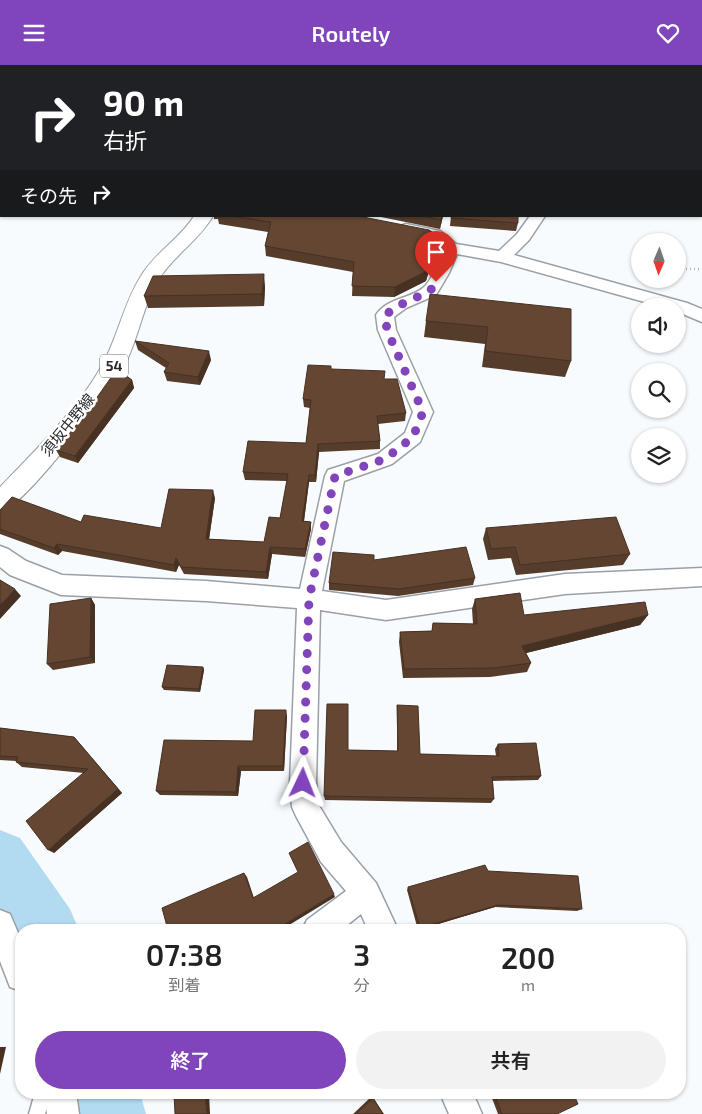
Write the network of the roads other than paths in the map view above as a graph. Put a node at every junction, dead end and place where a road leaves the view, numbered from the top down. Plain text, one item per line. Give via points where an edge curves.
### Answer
1 (203, 217) edge
2 (537, 217) edge
3 (388, 225) edge
4 (451, 248) junction
5 (503, 257) junction
6 (702, 316) edge
7 (0, 503) edge
8 (0, 555) edge
9 (702, 577) edge
10 (309, 599) junction
11 (366, 893) junction
12 (0, 924) edge
13 (326, 924) edge
14 (380, 924) edge
15 (15, 961) edge
16 (42, 1099) edge
17 (61, 1099) edge
18 (459, 1099) edge
19 (36, 1114) edge
20 (63, 1114) edge
21 (466, 1114) edge

1 - 7 main road, 須坂中野線 / 54 via 191,235 165,257 150,276 138,297 116,361 100,386 64,433
2 - 5 street
3 - 4 street via 434,234
4 - 5 street
4 - 10 street via 430,291 385,315 387,330 423,412 413,437 385,459 335,476
5 - 6 street via 681,307
8 - 10 street via 18,568 61,585
9 - 10 street via 565,584 386,610
10 - 11 street via 305,807 331,852
11 - 13 street
11 - 14 street
12 - 15 street
16 - 19 lane
17 - 20 street
18 - 21 street

